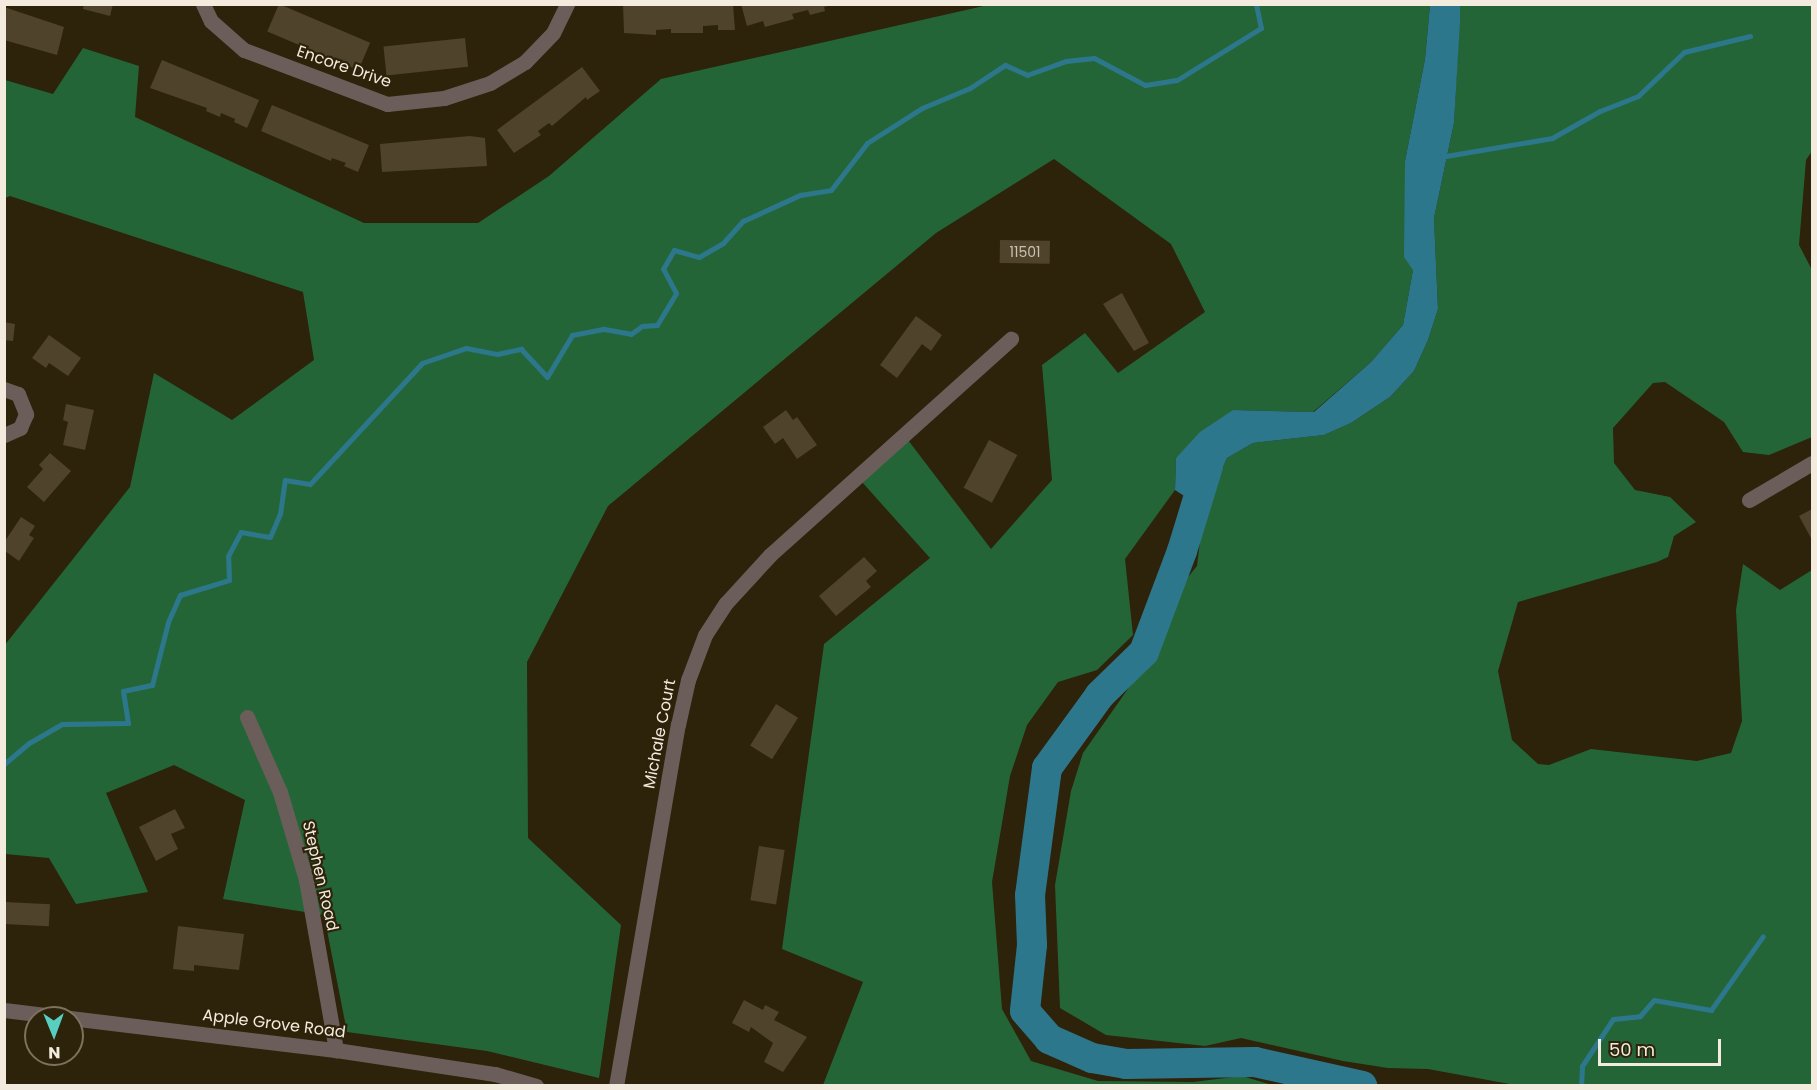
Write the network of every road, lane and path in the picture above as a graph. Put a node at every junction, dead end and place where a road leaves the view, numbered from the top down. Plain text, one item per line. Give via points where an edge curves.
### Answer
1 (203, 4) edge
2 (567, 4) edge
3 (1011, 339) dead end
4 (4, 389) edge
5 (4, 435) edge
6 (1812, 463) edge
7 (1749, 500) dead end
8 (247, 717) dead end
9 (4, 1010) edge
10 (336, 1050) junction
11 (536, 1086) edge
12 (616, 1086) edge

1 - 2 street, Encore Drive via 211,21 244,50 387,104 444,98 490,83 525,62 554,33
3 - 12 street, Michale Court via 770,555 726,603 705,635 688,680 678,725
4 - 5 street via 18,394 26,414 20,428
6 - 7 street
8 - 10 street, Stephen Road via 280,792 306,880
9 - 10 street, Apple Grove Road
10 - 11 street, Apple Grove Road via 495,1074

